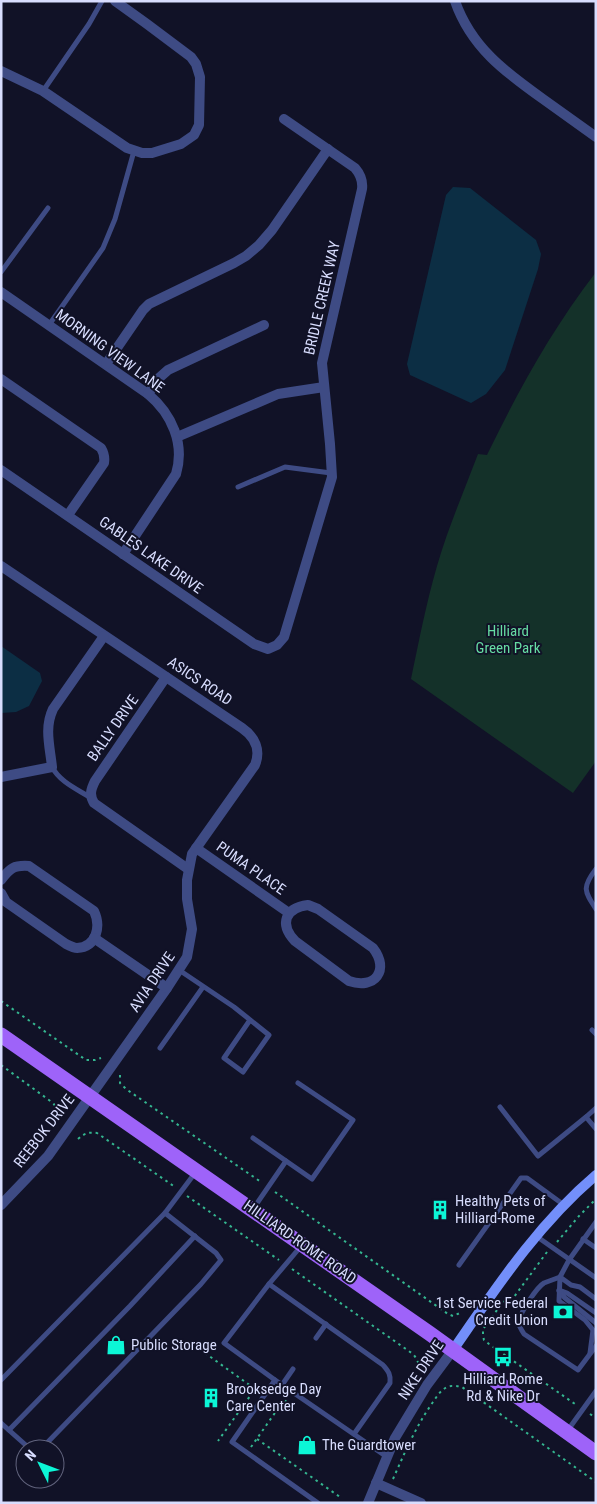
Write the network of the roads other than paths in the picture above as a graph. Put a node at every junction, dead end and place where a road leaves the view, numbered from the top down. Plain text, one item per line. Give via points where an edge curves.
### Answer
1 (102, 1) edge
2 (114, 1) edge
3 (455, 1) edge
4 (1, 72) edge
5 (43, 91) junction
6 (284, 119) dead end
7 (596, 136) edge
8 (328, 149) junction
9 (134, 151) junction
10 (48, 208) dead end
11 (1, 272) edge
12 (1, 292) edge
13 (49, 325) junction
14 (264, 325) dead end
15 (106, 364) junction
16 (1, 378) edge
17 (324, 387) junction
18 (148, 394) junction
19 (177, 437) junction
20 (1, 470) edge
21 (332, 473) junction
22 (238, 487) dead end
23 (68, 515) junction
24 (123, 554) junction
25 (1, 566) edge
26 (104, 636) junction
27 (284, 638) joint
28 (166, 677) junction
29 (52, 767) junction
30 (1, 777) edge
31 (91, 798) junction
32 (196, 848) junction
33 (188, 869) junction
34 (596, 869) edge
35 (1, 880) edge
36 (1, 893) edge
37 (596, 909) edge
38 (289, 913) junction
39 (94, 938) junction
40 (179, 970) junction
41 (203, 986) junction
42 (167, 988) junction
43 (250, 1020) junction
44 (1, 1035) edge
45 (160, 1048) dead end
46 (298, 1083) dead end
47 (90, 1097) junction
48 (500, 1108) dead end
49 (596, 1108) edge
50 (586, 1116) junction
51 (596, 1129) edge
52 (253, 1138) dead end
53 (286, 1161) junction
54 (197, 1171) junction
55 (596, 1175) edge
56 (1, 1205) edge
57 (564, 1205) junction
58 (253, 1210) junction
59 (165, 1214) junction
60 (596, 1222) edge
61 (195, 1236) junction
62 (536, 1236) junction
63 (583, 1239) junction
64 (302, 1244) junction
65 (596, 1248) edge
66 (569, 1260) junction
67 (459, 1265) dead end
68 (560, 1277) junction
69 (596, 1278) edge
70 (269, 1284) junction
71 (558, 1290) junction
72 (596, 1299) edge
73 (596, 1313) edge
74 (596, 1323) edge
75 (326, 1324) junction
76 (316, 1338) dead end
77 (596, 1346) edge
78 (453, 1350) junction
79 (589, 1355) junction
80 (293, 1369) dead end
81 (1, 1380) edge
82 (275, 1380) junction
83 (282, 1385) junction
84 (596, 1391) edge
85 (1, 1422) edge
86 (9, 1430) junction
87 (566, 1432) junction
88 (354, 1434) junction
89 (19, 1439) edge
90 (51, 1439) edge
91 (596, 1453) edge
92 (387, 1457) junction
93 (376, 1482) junction
94 (318, 1503) edge
95 (368, 1503) edge
96 (421, 1503) edge

1 - 5 lane
2 - 9 street via 191,57 200,77 199,125 194,135 181,144 152,153
3 - 7 street via 474,38 492,60
4 - 5 street
5 - 9 street
6 - 8 street, BRIDLE CREEK WAY
8 - 15 street via 259,245 234,263 149,304
8 - 17 street, BRIDLE CREEK WAY via 355,168 363,183 322,363
9 - 13 lane via 115,219 103,248
10 - 11 lane
12 - 13 street, MORNING VIEW LANE
13 - 15 street, MORNING VIEW LANE
14 - 18 street via 168,370
15 - 18 street, MORNING VIEW LANE
16 - 23 street via 104,452 104,463
17 - 19 street via 278,394
17 - 21 street, BRIDLE CREEK WAY
18 - 19 street, MORNING VIEW LANE via 163,408
19 - 24 street, MORNING VIEW LANE via 179,462 176,474
20 - 23 street, GABLES LAKE DRIVE
21 - 22 lane via 285,467
21 - 27 street, BRIDLE CREEK WAY
23 - 24 street, GABLES LAKE DRIVE
24 - 27 street, GABLES LAKE DRIVE via 254,644 268,649
25 - 26 street, ASICS ROAD
26 - 28 street, ASICS ROAD
26 - 29 street via 49,718
28 - 31 street, BALLY DRIVE via 94,781
28 - 32 street, ASICS ROAD via 250,734 257,753 255,765
29 - 30 street
29 - 31 lane via 62,780
31 - 33 street
32 - 33 street, ASICS ROAD
32 - 38 street, PUMA PLACE
33 - 40 street, AVIA DRIVE via 187,899 192,930 187,957
34 - 37 lane via 586,885 587,894
35 - 39 street via 8,871 18,866 29,866 94,911 98,920
36 - 39 street via 6,902 66,944 76,948 86,946
38 - 38 street, PUMA PLACE via 298,906 318,909 373,948 380,956 377,976 369,983 359,985 349,981 295,941 288,933
39 - 42 street
40 - 41 lane
40 - 42 street, AVIA DRIVE
41 - 43 lane
41 - 45 lane
42 - 47 street, AVIA DRIVE
43 - 43 lane via 270,1035 243,1072 224,1058
44 - 47 main road, HILLIARD-ROME ROAD
46 - 53 lane via 353,1120 312,1179
47 - 54 main road, HILLIARD-ROME ROAD
47 - 56 street, REEBOK DRIVE via 48,1156
48 - 50 lane via 538,1156
49 - 50 lane
50 - 51 lane
52 - 53 lane
53 - 58 lane
54 - 58 main road, HILLIARD-ROME ROAD
54 - 59 lane
55 - 57 street, NIKE DRIVE
57 - 62 street, NIKE DRIVE
57 - 67 lane via 527,1178 520,1178
58 - 64 main road, HILLIARD-ROME ROAD
59 - 61 lane
59 - 81 lane
60 - 63 lane
61 - 86 lane
61 - 90 lane via 221,1260
62 - 66 lane
62 - 78 street, NIKE DRIVE
63 - 65 lane
63 - 66 lane
64 - 70 lane
64 - 78 main road, HILLIARD-ROME ROAD
66 - 68 lane
66 - 69 lane
68 - 71 lane
68 - 72 lane
68 - 79 lane via 542,1284 520,1317 520,1329 578,1370
70 - 75 lane
70 - 82 lane via 224,1343
71 - 73 lane
71 - 74 lane
71 - 79 lane via 559,1301 593,1330
75 - 76 lane
75 - 88 lane via 383,1365 391,1377
77 - 79 lane
78 - 87 main road, HILLIARD-ROME ROAD
78 - 92 street, NIKE DRIVE via 427,1385
80 - 83 lane
82 - 83 lane
82 - 94 lane via 232,1442
83 - 88 lane
84 - 87 lane
85 - 86 lane
86 - 89 lane
87 - 91 main road, HILLIARD-ROME ROAD
88 - 92 lane
92 - 93 street, NIKE DRIVE
93 - 95 street, NIKE DRIVE
93 - 96 street

